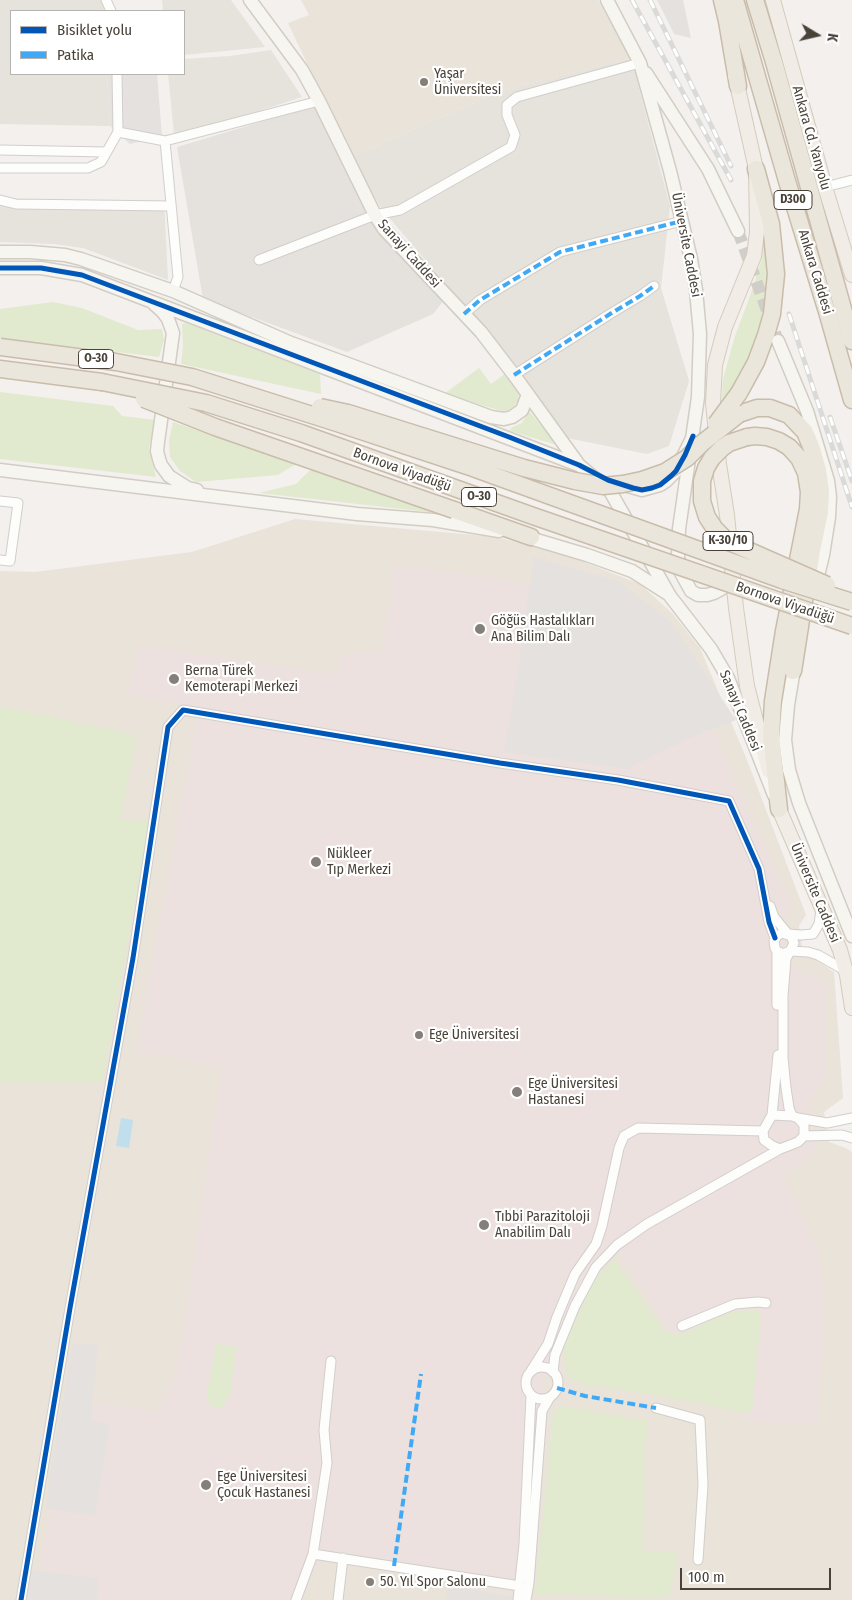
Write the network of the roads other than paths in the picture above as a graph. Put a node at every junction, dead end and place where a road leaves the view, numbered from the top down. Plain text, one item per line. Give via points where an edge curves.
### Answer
1 (250, 0) edge
2 (607, 0) edge
3 (714, 0) edge
4 (722, 0) edge
5 (735, 0) edge
6 (755, 0) edge
7 (761, 0) edge
8 (773, 0) edge
9 (774, 62) junction
10 (640, 63) junction
11 (117, 75) edge
12 (738, 86) junction
13 (319, 101) junction
14 (118, 132) junction
15 (165, 142) junction
16 (0, 150) edge
17 (107, 152) junction
18 (0, 169) edge
19 (756, 169) junction
20 (852, 180) edge
21 (825, 187) junction
22 (0, 200) edge
23 (171, 206) junction
24 (376, 215) junction
25 (682, 220) junction
26 (738, 231) tunnel mouth
27 (0, 252) edge
28 (829, 259) junction
29 (259, 260) dead end
30 (0, 268) edge
31 (852, 276) edge
32 (654, 286) dead end
33 (173, 291) junction
34 (141, 297) junction
35 (464, 314) junction
36 (852, 321) edge
37 (778, 341) tunnel mouth
38 (852, 341) edge
39 (0, 347) edge
40 (0, 369) edge
41 (514, 375) junction
42 (192, 377) junction
43 (102, 382) junction
44 (528, 394) junction
45 (852, 400) edge
46 (697, 440) junction
47 (579, 465) junction
48 (0, 470) edge
49 (219, 497) junction
50 (0, 501) edge
51 (531, 537) junction
52 (0, 560) edge
53 (732, 568) junction
54 (670, 596) junction
55 (852, 596) edge
56 (852, 602) edge
57 (852, 626) edge
58 (792, 671) junction
59 (779, 808) junction
60 (765, 897) junction
61 (822, 907) junction
62 (788, 934) junction
63 (852, 936) edge
64 (775, 938) junction
65 (777, 951) junction
66 (790, 951) junction
67 (850, 977) edge
68 (852, 1008) edge
69 (772, 1115) junction
70 (795, 1117) junction
71 (852, 1118) edge
72 (763, 1131) junction
73 (804, 1136) junction
74 (852, 1138) edge
75 (780, 1149) junction
76 (766, 1303) dead end
77 (682, 1326) dead end
78 (331, 1361) dead end
79 (531, 1371) junction
80 (553, 1372) junction
81 (531, 1396) junction
82 (550, 1397) junction
83 (656, 1408) dead end
84 (312, 1554) junction
85 (343, 1558) junction
86 (698, 1560) dead end
87 (520, 1586) junction
88 (21, 1600) edge
89 (296, 1600) edge
90 (338, 1600) edge
91 (518, 1600) edge
92 (526, 1600) edge

1 - 13 main road, Sanayi Caddesi via 302,70
2 - 10 main road, Üniversite Caddesi
3 - 12 main road
4 - 12 highway
5 - 45 highway, Ankara Caddesi / D300
6 - 9 highway, Ankara Caddesi / D300
7 - 9 highway
8 - 21 main road, Ankara Cd. Yanyolu
9 - 28 highway, Ankara Caddesi / D300
10 - 24 street via 517,97 507,105 515,135 511,147 400,210
10 - 25 main road, Üniversite Caddesi
10 - 26 main road via 708,169
11 - 14 street
12 - 19 main road, Üniversite Caddesi
13 - 15 street
13 - 24 main road, Sanayi Caddesi
14 - 15 street
14 - 17 street
15 - 23 street
16 - 17 street
17 - 18 street via 101,162 88,168
19 - 46 highway, bridge via 771,224 776,274 772,314 756,362 739,393
19 - 53 main road, Üniversite Caddesi via 754,256 725,327 715,365 713,403
20 - 21 street
21 - 31 main road, Ankara Cd. Yanyolu
22 - 23 street via 16,204
23 - 33 street via 178,276
24 - 29 street
24 - 35 main road, Sanayi Caddesi via 384,229
25 - 35 street via 560,252 480,300
25 - 46 main road, Üniversite Caddesi via 696,290 700,334
27 - 33 main road via 73,257
28 - 36 highway
28 - 38 highway, Ankara Caddesi / D300
30 - 34 main road via 41,268 82,275
32 - 41 street
33 - 44 main road via 291,343 491,417 512,417 522,410
34 - 47 main road
34 - 49 main road via 162,311 173,333 157,451 161,465 169,476 188,488
35 - 41 main road, Sanayi Caddesi
37 - 58 main road via 807,411 825,468 830,497 823,555
39 - 42 highway, Bornova Viyadüğü / O-30, bridge via 116,362
40 - 43 highway, Bornova Viyadüğü / O-30
41 - 44 main road, Sanayi Caddesi
42 - 46 highway, O-30, bridge via 348,413 524,468 603,486 642,480 665,472 680,464
42 - 56 highway, Bornova Viyadüğü / O-30, bridge via 473,468 782,580
43 - 51 highway, bridge via 215,427
43 - 57 highway, Bornova Viyadüğü / O-30, bridge via 206,403
44 - 47 main road, Sanayi Caddesi
46 - 47 main road via 676,471 652,488 633,488
46 - 53 main road, Üniversite Caddesi via 679,529 680,571 691,591 707,595 724,588
46 - 58 highway, O-30, bridge via 739,414 770,408 789,415 805,432 812,449 822,492
47 - 54 main road via 610,491
48 - 49 main road
49 - 51 main road via 433,520
50 - 52 street via 18,503 10,561
51 - 54 main road via 632,571
53 - 59 main road, Üniversite Caddesi via 747,686
54 - 59 main road, Sanayi Caddesi via 711,649 728,678
55 - 59 highway, K-30/10, bridge via 727,541 715,529 702,501 702,482 706,468 722,448 747,437 767,437 789,448 799,458 806,473 808,509 784,631 770,736
58 - 63 main road via 785,740 789,770
59 - 61 main road, Üniversite Caddesi
60 - 62 street via 774,917
60 - 64 street
60 - 88 street via 760,869 729,801 183,710 168,727 133,958
61 - 62 street via 819,924 813,934
61 - 67 main road, Üniversite Caddesi
62 - 64 street via 782,933
62 - 66 street via 794,942
64 - 65 street
65 - 66 street via 783,954
65 - 69 street via 778,1062
66 - 67 street via 818,955
66 - 70 street via 784,966 783,1058 789,1108
67 - 68 main road, Üniversite Caddesi
69 - 70 street
69 - 72 street
70 - 71 street via 827,1123
70 - 73 street via 804,1125
72 - 75 street via 764,1140
72 - 79 street via 638,1128 624,1136 618,1148 596,1244 575,1274 548,1344
73 - 74 street via 842,1135
73 - 75 street
75 - 80 street via 617,1245 596,1267 575,1306 555,1355
76 - 77 street via 736,1304
78 - 84 street via 324,1430 327,1463
79 - 80 street via 540,1367
79 - 81 street via 526,1379 526,1388
80 - 82 street via 558,1386
81 - 82 street via 542,1400
81 - 87 street
82 - 92 street via 542,1411
83 - 86 street via 700,1420 703,1484
84 - 85 street
84 - 89 street
85 - 87 street
85 - 90 street
87 - 91 street

